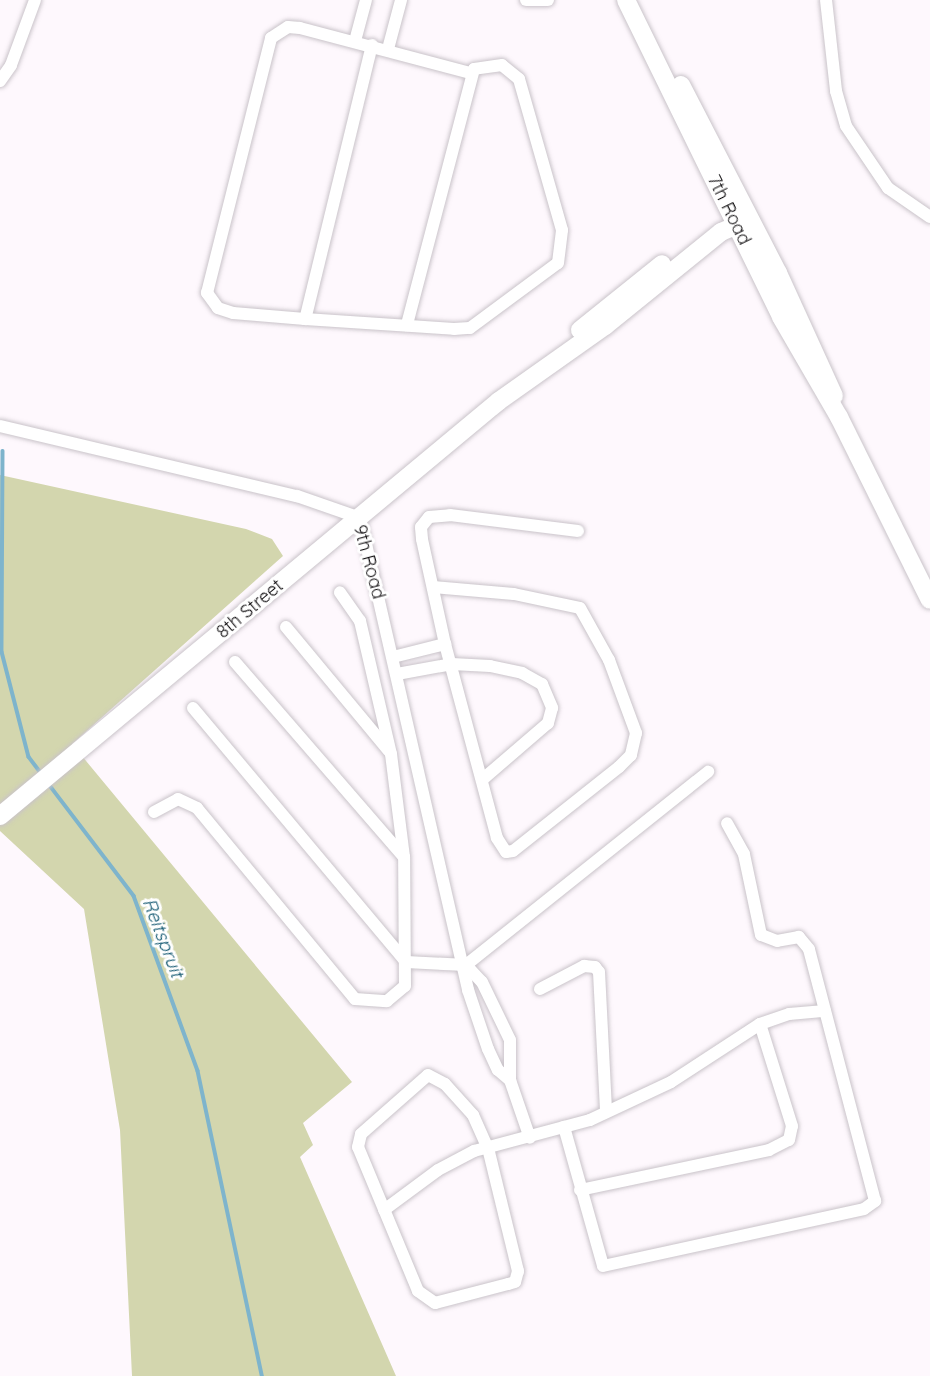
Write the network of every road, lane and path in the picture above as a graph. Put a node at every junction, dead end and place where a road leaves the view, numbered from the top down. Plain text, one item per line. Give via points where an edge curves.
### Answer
1 (35, 0) edge
2 (366, 0) edge
3 (401, 0) edge
4 (526, 0) edge
5 (548, 0) edge
6 (626, 0) edge
7 (639, 0) edge
8 (827, 0) edge
9 (355, 41) junction
10 (372, 46) junction
11 (388, 49) junction
12 (470, 73) junction
13 (0, 81) edge
14 (738, 214) junction
15 (930, 217) edge
16 (305, 319) junction
17 (407, 325) junction
18 (0, 426) edge
19 (360, 518) junction
20 (578, 531) dead end
21 (433, 587) junction
22 (340, 592) dead end
23 (930, 600) edge
24 (286, 627) dead end
25 (445, 644) junction
26 (393, 657) junction
27 (235, 662) dead end
28 (452, 664) junction
29 (397, 674) junction
30 (193, 708) dead end
31 (391, 754) junction
32 (708, 772) dead end
33 (483, 779) junction
34 (154, 812) dead end
35 (0, 816) edge
36 (727, 822) dead end
37 (404, 857) junction
38 (406, 962) junction
39 (466, 965) junction
40 (540, 989) dead end
41 (825, 1011) junction
42 (760, 1024) junction
43 (510, 1080) junction
44 (606, 1112) junction
45 (564, 1127) junction
46 (530, 1138) junction
47 (488, 1148) junction
48 (580, 1190) junction
49 (384, 1210) junction

1 - 13 street via 11,65
2 - 9 street
3 - 11 street
4 - 5 street
6 - 14 street, 7th Road
7 - 14 street, 7th Road
8 - 15 street via 836,91 851,136 888,188
9 - 10 street
9 - 16 street via 288,27 271,38 208,282 207,293 218,309
10 - 11 street
10 - 16 street
11 - 12 street
12 - 17 street
12 - 17 street via 502,65 519,79 562,230 562,253 551,270 479,325 454,329
14 - 19 street, 8th Street via 499,401
14 - 23 street, 7th Road via 801,354 839,417
16 - 17 street
18 - 19 street, 9th Road via 297,496
19 - 26 street, 9th Road
19 - 35 street, 8th Street
20 - 21 street via 502,518 429,517 421,530
21 - 25 street
21 - 33 street via 514,594 580,608 596,633 636,733 631,755 619,767 513,852 506,852 497,838
22 - 31 street via 360,621
24 - 31 street
25 - 26 street
25 - 28 street
26 - 29 street, 9th Road
27 - 37 street
28 - 29 street
28 - 33 street
28 - 33 street via 522,673 542,684 550,700 548,723
29 - 39 street, 9th Road
30 - 38 street
31 - 37 street
32 - 39 street
34 - 38 street via 178,799 197,808 355,999 376,1003 397,995 405,986
36 - 41 street via 744,854 761,935 777,941 794,937 805,941
37 - 38 street
38 - 39 street
39 - 43 street, 9th Road via 468,990 488,1049 498,1070
39 - 43 street via 482,982 510,1040
40 - 44 street via 584,966 599,972
41 - 42 street
41 - 48 street via 875,1189 872,1205 610,1266 598,1259
42 - 44 street via 671,1082
42 - 48 street via 792,1126 789,1140 769,1150
43 - 46 street
44 - 45 street
45 - 46 street
45 - 48 street
46 - 47 street
47 - 49 street via 438,1170
47 - 49 street via 473,1115 445,1084 431,1075 423,1078 361,1134 358,1142
47 - 49 street via 517,1262 515,1282 428,1301 418,1291

